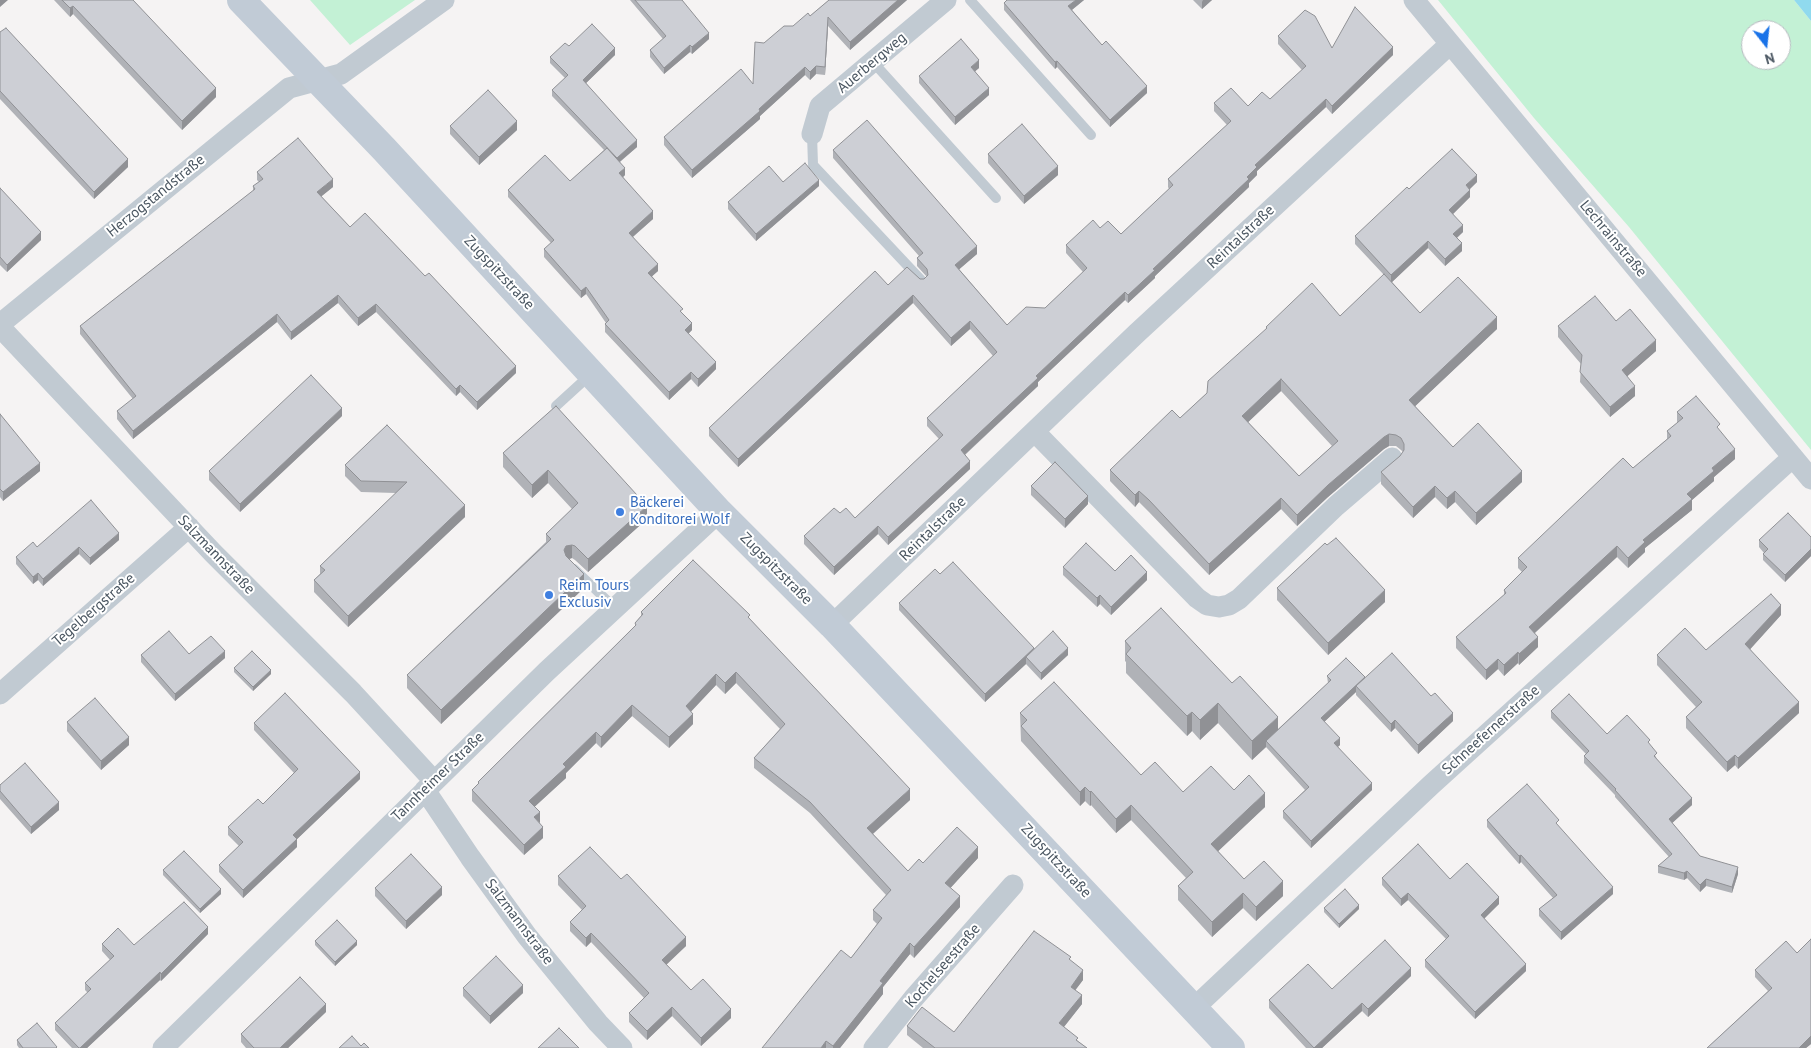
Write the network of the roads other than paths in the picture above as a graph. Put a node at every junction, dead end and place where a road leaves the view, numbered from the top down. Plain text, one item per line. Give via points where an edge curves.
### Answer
1 (241, 0) edge
2 (444, 0) edge
3 (946, 0) edge
4 (970, 0) edge
5 (1414, 0) edge
6 (1450, 44) junction
7 (873, 62) junction
8 (319, 80) junction
9 (812, 134) joint
10 (1091, 135) dead end
11 (996, 198) dead end
12 (922, 281) edge
13 (0, 326) edge
14 (591, 374) junction
15 (556, 406) edge
16 (1035, 432) junction
17 (1793, 457) junction
18 (1392, 458) dead end
19 (1811, 479) edge
20 (719, 512) junction
21 (189, 527) junction
22 (571, 565) edge
23 (615, 608) junction
24 (832, 625) junction
25 (0, 694) edge
26 (429, 786) junction
27 (1013, 885) dead end
28 (1194, 1008) junction
29 (162, 1048) edge
30 (622, 1048) edge
31 (874, 1048) edge
32 (1231, 1048) edge

1 - 8 street, Zugspitzstraße
2 - 8 street, Herzogstandstraße via 352,67
3 - 7 street, Auerbergweg
4 - 10 lane
5 - 6 street, Lechrainstraße
6 - 16 street, Reintalstraße
6 - 17 street, Lechrainstraße
7 - 9 street, Auerbergweg via 820,106
7 - 11 lane
8 - 13 street, Herzogstandstraße via 289,88 276,98
8 - 14 street, Zugspitzstraße
9 - 12 lane via 813,165
13 - 21 street, Salzmannstraße
14 - 15 lane
14 - 20 street, Zugspitzstraße
16 - 18 street via 1197,598 1207,605 1219,607 1239,598
16 - 24 street, Reintalstraße
17 - 19 street, Lechrainstraße
17 - 28 street, Schneefernerstraße via 1431,785
20 - 23 street, Tannheimer Straße
20 - 24 street, Zugspitzstraße
21 - 25 street, Tegelbergstraße
21 - 26 street, Salzmannstraße via 353,694
22 - 23 lane
23 - 26 street, Tannheimer Straße
24 - 28 street, Zugspitzstraße
26 - 29 street, Tannheimer Straße
26 - 30 street, Salzmannstraße via 470,857 527,936
27 - 31 street, Kochelseestraße
28 - 32 street, Zugspitzstraße

